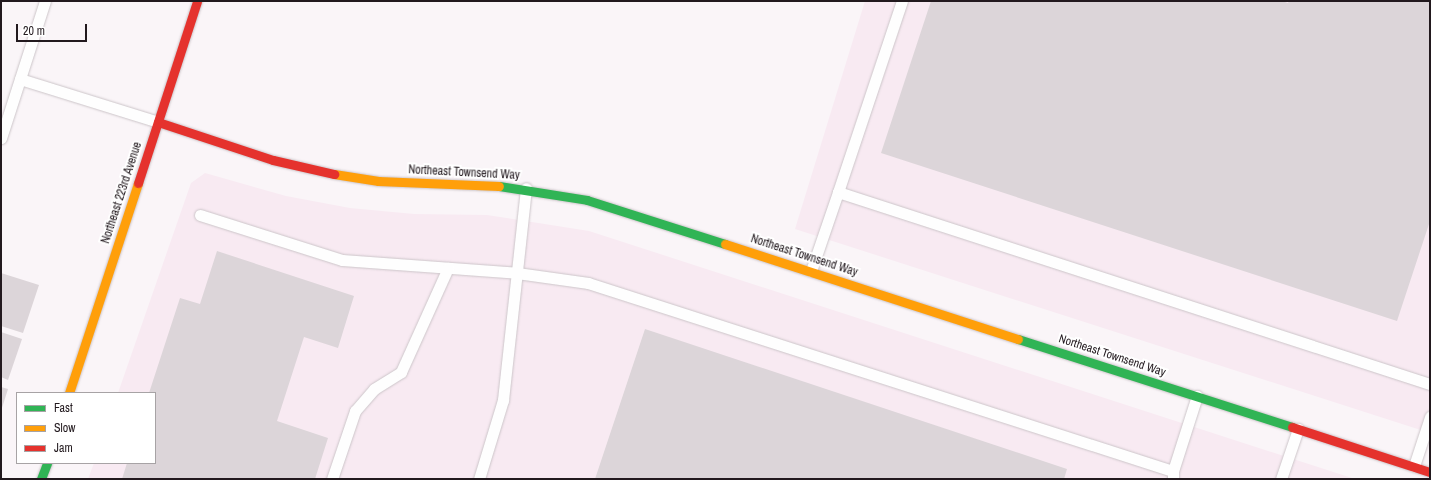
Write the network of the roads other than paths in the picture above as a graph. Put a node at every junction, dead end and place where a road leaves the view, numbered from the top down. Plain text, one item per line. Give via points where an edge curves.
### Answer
1 (45, 1) edge
2 (197, 1) edge
3 (902, 1) edge
4 (20, 79) junction
5 (158, 122) junction
6 (1, 138) edge
7 (526, 188) junction
8 (838, 192) junction
9 (200, 215) dead end
10 (448, 268) junction
11 (811, 271) junction
12 (517, 273) junction
13 (1430, 384) edge
14 (70, 392) edge
15 (1197, 396) junction
16 (1430, 417) edge
17 (1298, 429) junction
18 (47, 464) edge
19 (1414, 466) junction
20 (1430, 472) edge
21 (1173, 475) edge
22 (42, 479) edge
23 (332, 479) edge
24 (479, 479) edge
25 (1281, 479) edge

1 - 4 lane
2 - 5 street, Northeast 223rd Avenue
3 - 8 lane
4 - 5 lane
4 - 6 lane
5 - 7 street, Northeast Townsend Way via 273,160 340,175 378,181 480,183
5 - 14 street, Northeast 223rd Avenue
7 - 11 street, Northeast Townsend Way via 617,208
7 - 12 lane
8 - 11 lane
8 - 13 lane
9 - 10 lane via 342,260
10 - 12 lane
10 - 23 lane via 401,372 374,389 355,411
11 - 15 street, Northeast Townsend Way
12 - 21 lane via 588,283
12 - 24 lane via 503,400
15 - 17 street, Northeast Townsend Way
15 - 21 lane
16 - 19 lane
17 - 19 street, Northeast Townsend Way
17 - 25 lane
18 - 22 street
19 - 20 street, Northeast Townsend Way

